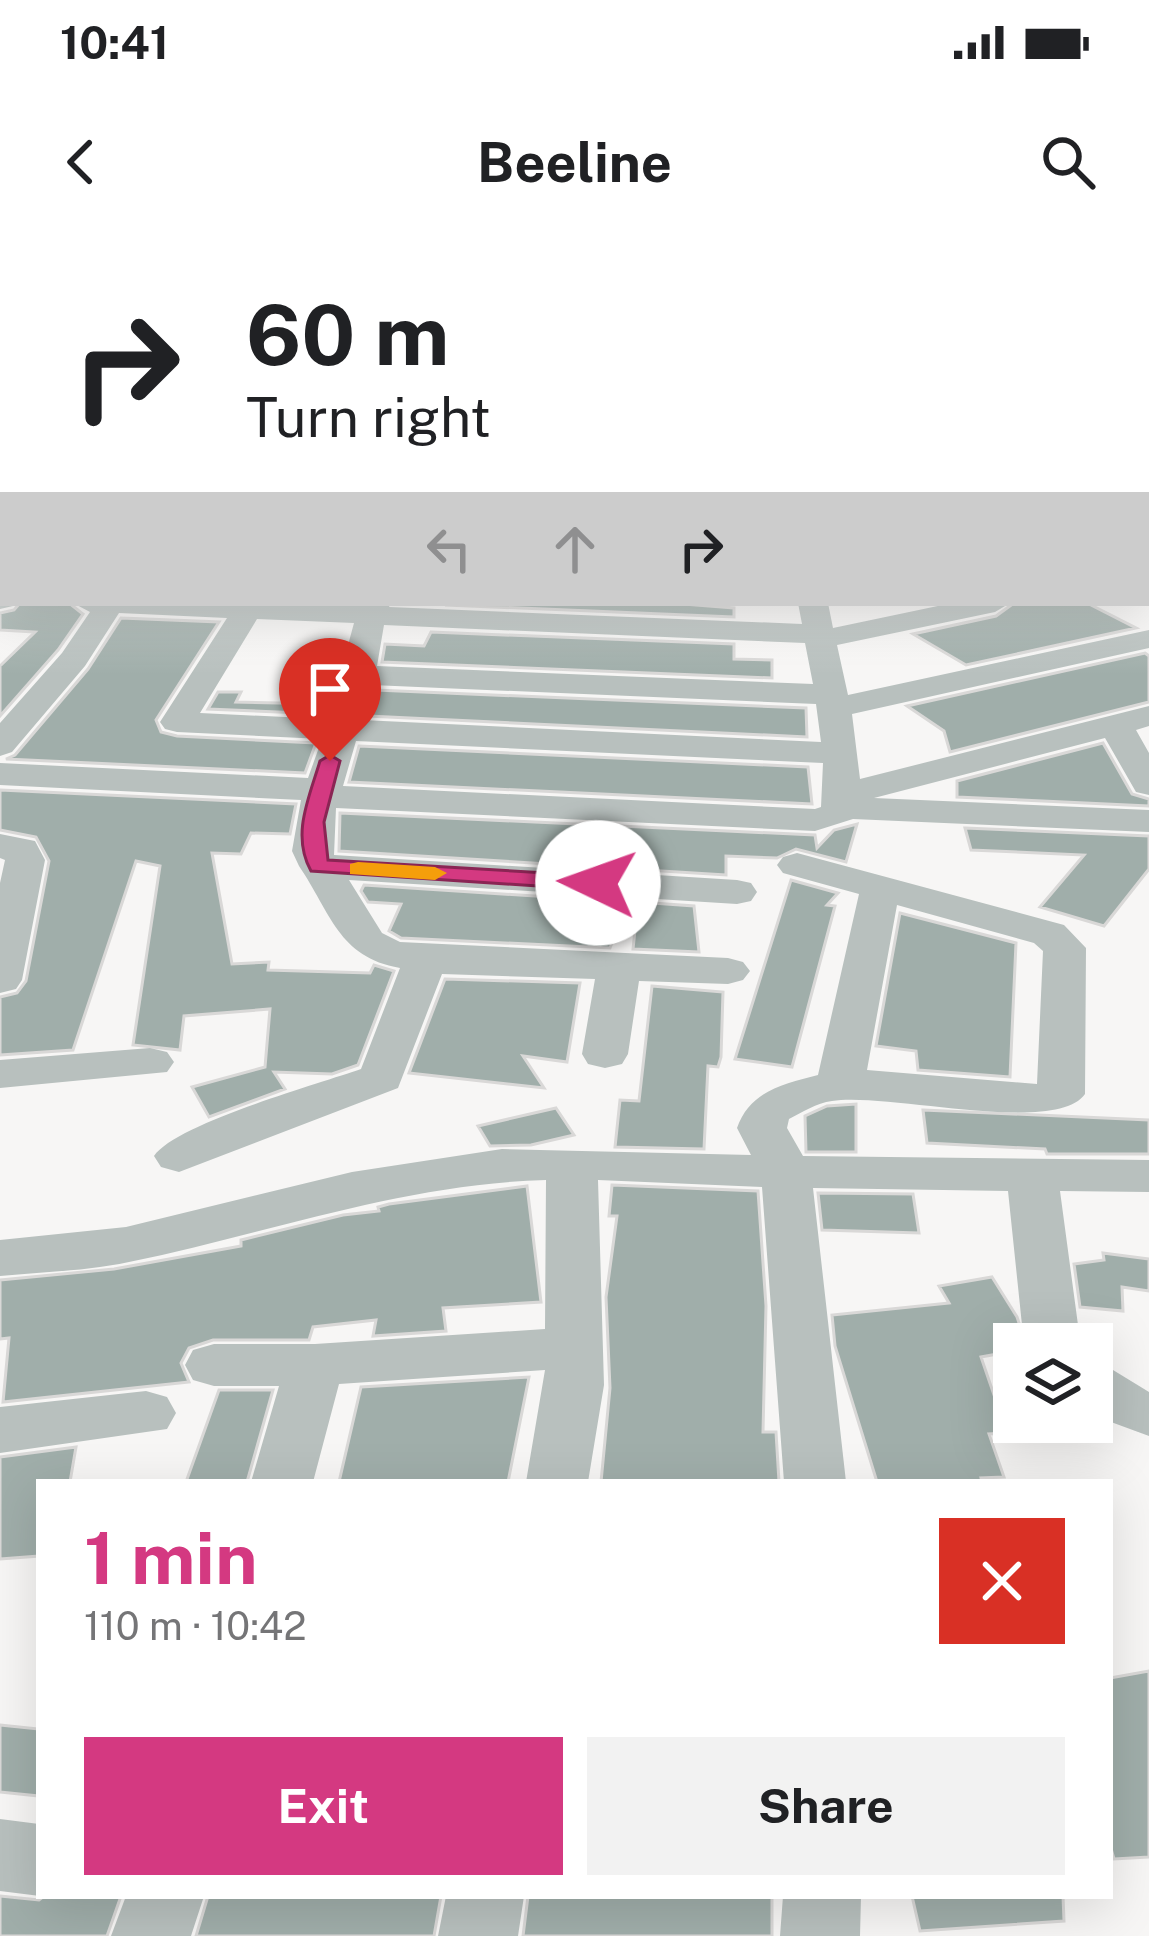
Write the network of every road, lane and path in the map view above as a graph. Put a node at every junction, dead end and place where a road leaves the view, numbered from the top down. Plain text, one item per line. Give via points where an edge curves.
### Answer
1 (109, 606) edge
2 (165, 606) edge
3 (971, 606) edge
4 (248, 609) junction
5 (374, 609) edge
6 (816, 625) edge
7 (1149, 639) edge
8 (359, 674) junction
9 (829, 702) junction
10 (1132, 720) edge
11 (340, 732) junction
12 (0, 745) edge
13 (840, 753) junction
14 (0, 774) edge
15 (1149, 784) edge
16 (320, 793) junction
17 (843, 801) junction
18 (1149, 821) edge
19 (0, 845) edge
20 (797, 865) dead end
21 (319, 866) junction
22 (880, 889) junction
23 (737, 892) dead end
24 (425, 960) junction
25 (2, 964) edge
26 (620, 967) junction
27 (728, 971) dead end
28 (604, 1054) dead end
29 (149, 1062) dead end
30 (0, 1074) edge
31 (840, 1084) junction
32 (179, 1156) dead end
33 (572, 1163) junction
34 (787, 1172) junction
35 (1032, 1172) junction
36 (1149, 1177) edge
37 (0, 1258) edge
38 (1051, 1323) edge
39 (571, 1348) junction
40 (214, 1365) dead end
41 (315, 1365) junction
42 (1113, 1399) edge
43 (146, 1413) dead end
44 (1149, 1414) edge
45 (0, 1430) edge
46 (283, 1479) edge
47 (558, 1479) edge
48 (815, 1479) edge
49 (0, 1855) edge
50 (36, 1860) edge
51 (164, 1899) edge
52 (484, 1899) edge
53 (822, 1899) edge
54 (152, 1936) edge
55 (478, 1936) edge
56 (820, 1936) edge

1 - 12 street
2 - 4 street
3 - 6 street
4 - 5 street
4 - 11 street via 177,722
5 - 6 street
5 - 8 street
6 - 9 street
7 - 9 street
8 - 9 street
8 - 11 street
9 - 13 street
10 - 15 street
10 - 17 street
11 - 13 street
11 - 16 street
13 - 17 street
14 - 16 street
16 - 17 street via 815,820 838,814
16 - 21 street via 312,838
17 - 18 street
19 - 25 street via 21,849 25,860
20 - 22 street
21 - 23 street
21 - 24 street via 366,941
22 - 31 street
22 - 31 street via 1059,940 1061,1094
24 - 26 street
24 - 32 street via 381,1078
26 - 27 street
26 - 28 street
29 - 30 street
31 - 34 street via 802,1091 767,1112 762,1128
33 - 34 street
33 - 37 street via 430,1174 126,1245
33 - 39 street
34 - 35 street
34 - 48 street
35 - 36 street
35 - 38 street
39 - 41 street
39 - 47 street via 574,1385
40 - 41 street
41 - 46 street
42 - 44 street
43 - 45 street
49 - 50 street
51 - 54 street
52 - 55 street
53 - 56 street

